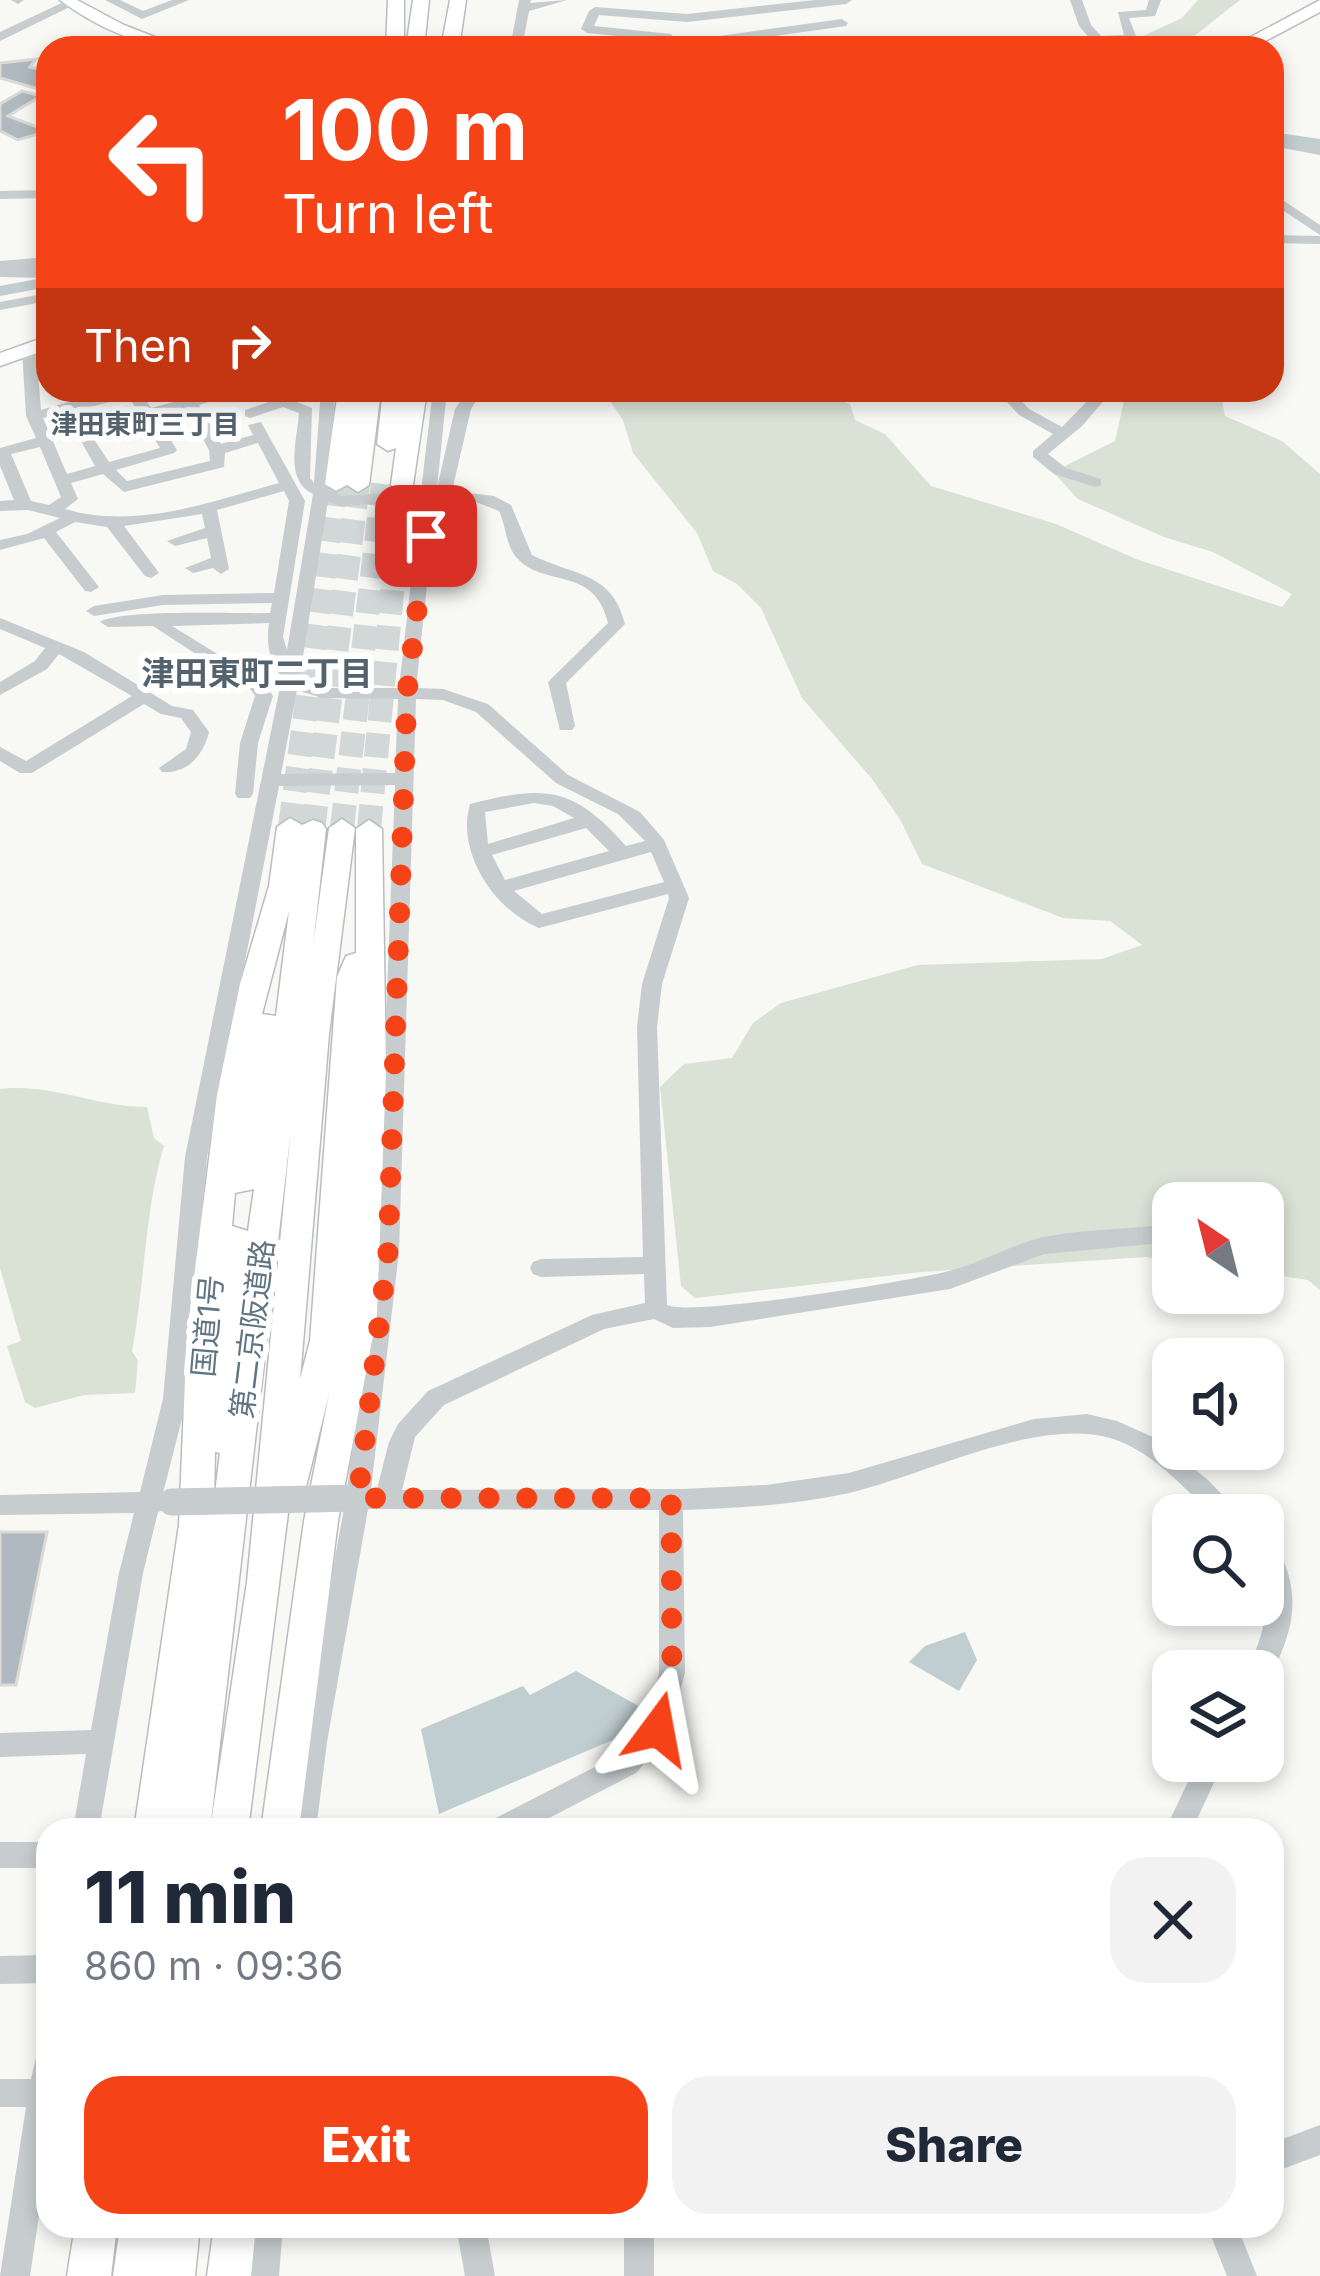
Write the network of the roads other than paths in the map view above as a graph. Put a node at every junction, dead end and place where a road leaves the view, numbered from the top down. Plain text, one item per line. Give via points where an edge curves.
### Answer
1 (111, 0) edge
2 (183, 0) edge
3 (561, 0) edge
4 (670, 0) edge
5 (846, 0) edge
6 (1076, 0) edge
7 (1116, 0) edge
8 (1155, 0) edge
9 (421, 1) edge
10 (440, 1) edge
11 (69, 2) edge
12 (792, 3) edge
13 (399, 4) edge
14 (525, 4) edge
15 (1320, 5) edge
16 (456, 6) edge
17 (1122, 15) junction
18 (677, 17) junction
19 (842, 23) dead end
20 (809, 28) junction
21 (752, 35) joint
22 (142, 36) edge
23 (396, 36) edge
24 (417, 36) edge
25 (436, 36) edge
26 (452, 36) edge
27 (518, 36) edge
28 (622, 36) edge
29 (668, 36) edge
30 (748, 36) edge
31 (1094, 36) edge
32 (1130, 36) edge
33 (1262, 36) edge
34 (0, 37) edge
35 (1284, 144) edge
36 (1320, 151) edge
37 (36, 194) edge
38 (0, 195) edge
39 (1284, 206) edge
40 (1320, 235) edge
41 (1284, 243) edge
42 (36, 264) edge
43 (0, 267) edge
44 (36, 299) edge
45 (0, 306) edge
46 (36, 346) edge
47 (0, 360) edge
48 (36, 402) edge
49 (77, 402) edge
50 (94, 402) edge
51 (139, 402) edge
52 (177, 402) edge
53 (189, 402) edge
54 (243, 402) edge
55 (329, 402) edge
56 (348, 402) edge
57 (366, 402) edge
58 (394, 402) edge
59 (413, 402) edge
60 (440, 402) edge
61 (468, 402) edge
62 (1014, 402) edge
63 (1097, 402) edge
64 (70, 409) junction
65 (250, 412) junction
66 (34, 416) junction
67 (150, 420) junction
68 (1062, 433) junction
69 (262, 437) junction
70 (84, 438) junction
71 (43, 441) junction
72 (217, 450) junction
73 (104, 469) junction
74 (60, 481) junction
75 (1095, 482) dead end
76 (285, 486) junction
77 (339, 488) junction
78 (437, 497) junction
79 (23, 502) junction
80 (208, 505) junction
81 (0, 506) edge
82 (61, 514) junction
83 (112, 522) junction
84 (214, 530) junction
85 (48, 532) junction
86 (175, 541) dead end
87 (0, 545) edge
88 (194, 568) dead end
89 (151, 574) dead end
90 (91, 587) dead end
91 (282, 598) junction
92 (144, 614) junction
93 (101, 616) dead end
94 (278, 618) junction
95 (0, 623) edge
96 (23, 633) junction
97 (0, 646) edge
98 (56, 646) junction
99 (429, 676) dead end
100 (290, 682) junction
101 (0, 689) edge
102 (407, 693) junction
103 (445, 693) junction
104 (143, 698) junction
105 (566, 726) dead end
106 (0, 753) edge
107 (168, 768) dead end
108 (405, 779) junction
109 (271, 780) junction
110 (244, 794) dead end
111 (590, 820) junction
112 (329, 828) junction
113 (657, 844) junction
114 (478, 853) junction
115 (622, 854) junction
116 (284, 886) junction
117 (675, 886) junction
118 (501, 888) junction
119 (369, 929) junction
120 (1152, 1235) edge
121 (653, 1265) junction
122 (541, 1268) dead end
123 (656, 1310) junction
124 (1206, 1494) edge
125 (358, 1498) junction
126 (389, 1498) junction
127 (671, 1498) junction
128 (159, 1502) junction
129 (0, 1505) edge
130 (265, 1582) junction
131 (219, 1610) junction
132 (98, 1742) junction
133 (0, 1744) edge
134 (1200, 1782) edge
135 (88, 1818) edge
136 (155, 1818) edge
137 (193, 1818) edge
138 (231, 1818) edge
139 (282, 1818) edge
140 (304, 1818) edge
141 (523, 1818) edge
142 (1184, 1818) edge
143 (0, 1855) edge
144 (36, 1855) edge
145 (36, 1969) edge
146 (0, 1970) edge
147 (36, 2092) edge
148 (0, 2093) edge
149 (36, 2122) edge
150 (1320, 2140) edge
151 (1284, 2154) edge
152 (11, 2227) edge
153 (94, 2238) edge
154 (140, 2238) edge
155 (178, 2238) edge
156 (234, 2238) edge
157 (267, 2238) edge
158 (473, 2238) edge
159 (639, 2238) edge
160 (1227, 2238) edge
161 (15, 2276) edge
162 (88, 2276) edge
163 (135, 2276) edge
164 (173, 2276) edge
165 (229, 2276) edge
166 (264, 2276) edge
167 (480, 2276) edge
168 (639, 2276) edge
169 (1242, 2276) edge

1 - 2 street via 142,15
3 - 14 street
4 - 18 street
5 - 12 street
6 - 31 street
7 - 17 street
8 - 17 street via 1151,13
9 - 24 highway
10 - 25 highway
11 - 22 main road
11 - 34 street
12 - 18 street
12 - 20 street
13 - 23 highway
14 - 27 street
15 - 33 highway
16 - 26 highway
17 - 32 street
18 - 28 street via 595,11 586,29
18 - 29 street
19 - 20 street
20 - 21 street
21 - 30 street
35 - 36 street
37 - 38 street
39 - 40 street
40 - 41 street
42 - 43 street
44 - 45 street
46 - 47 highway
48 - 66 street
49 - 64 street
50 - 64 street
51 - 67 street
52 - 67 street
53 - 72 street
54 - 65 street
55 - 77 street
56 - 77 highway
57 - 77 highway
58 - 59 highway via 392,485
60 - 78 street
61 - 78 street
62 - 68 street
63 - 68 street
64 - 66 street
64 - 70 street
65 - 69 street
65 - 77 street via 284,402 307,411 302,478
66 - 71 street
67 - 70 street
67 - 73 street via 169,450
68 - 75 street via 1038,454
69 - 72 street
69 - 76 street
70 - 73 street
71 - 74 street
71 - 79 street via 2,452
72 - 73 street via 218,464 124,487
73 - 74 street
74 - 82 street via 70,499
76 - 80 street
76 - 91 street via 297,501
77 - 78 street via 340,501
77 - 100 street
78 - 102 street
78 - 105 street via 500,503 520,553 578,573 615,609 616,624 557,682
79 - 81 street
79 - 82 street
80 - 83 street
80 - 84 street
82 - 83 street
82 - 85 street
83 - 89 street
84 - 86 street
84 - 88 street via 220,565
85 - 87 street
85 - 90 street
91 - 92 street
91 - 94 street
92 - 93 street
92 - 94 street
92 - 110 street via 264,696
94 - 100 street via 276,659
95 - 96 street
96 - 97 street
96 - 98 street
98 - 101 street
98 - 104 street
99 - 103 street
100 - 102 street via 318,694
100 - 109 street
102 - 103 street
102 - 108 street
103 - 113 street via 474,703 566,782 640,822
104 - 106 street via 26,770
104 - 107 street via 187,714 200,732 190,759
108 - 109 street
108 - 125 street via 388,1252
109 - 128 street via 196,1156
111 - 114 street
111 - 114 street via 536,796 476,808
111 - 115 street
112 - 116 highway, 国道1号
112 - 119 highway
112 - 130 highway, 第二京阪道路
112 - 131 highway, 第二京阪道路
113 - 115 street
113 - 117 street
114 - 118 street
115 - 118 street
116 - 131 highway via 223,1349
116 - 136 highway, 国道1号 via 232,1095 203,1333 196,1525
117 - 118 street via 539,921
117 - 121 street via 680,898 647,1027
119 - 130 highway via 351,977 326,1341
119 - 139 highway via 361,1314 321,1521
120 - 123 street via 1043,1246 950,1280 710,1318
121 - 122 street
121 - 123 street
123 - 126 street via 600,1321 436,1398 400,1432
124 - 127 street via 1155,1449 1086,1424 1050,1426 850,1483
125 - 126 street
125 - 128 street, bridge
125 - 140 street
126 - 127 street
127 - 141 street via 672,1673 658,1729 627,1764
128 - 129 street
128 - 132 street
130 - 138 highway, 第二京阪道路
131 - 137 highway, 第二京阪道路
132 - 133 street
132 - 135 street
134 - 142 street
143 - 144 street
145 - 146 street
147 - 148 street
149 - 152 street
150 - 151 street
152 - 161 street
153 - 162 highway
154 - 163 highway
155 - 164 highway
156 - 165 highway
157 - 166 street
158 - 167 street
159 - 168 street
160 - 169 street

